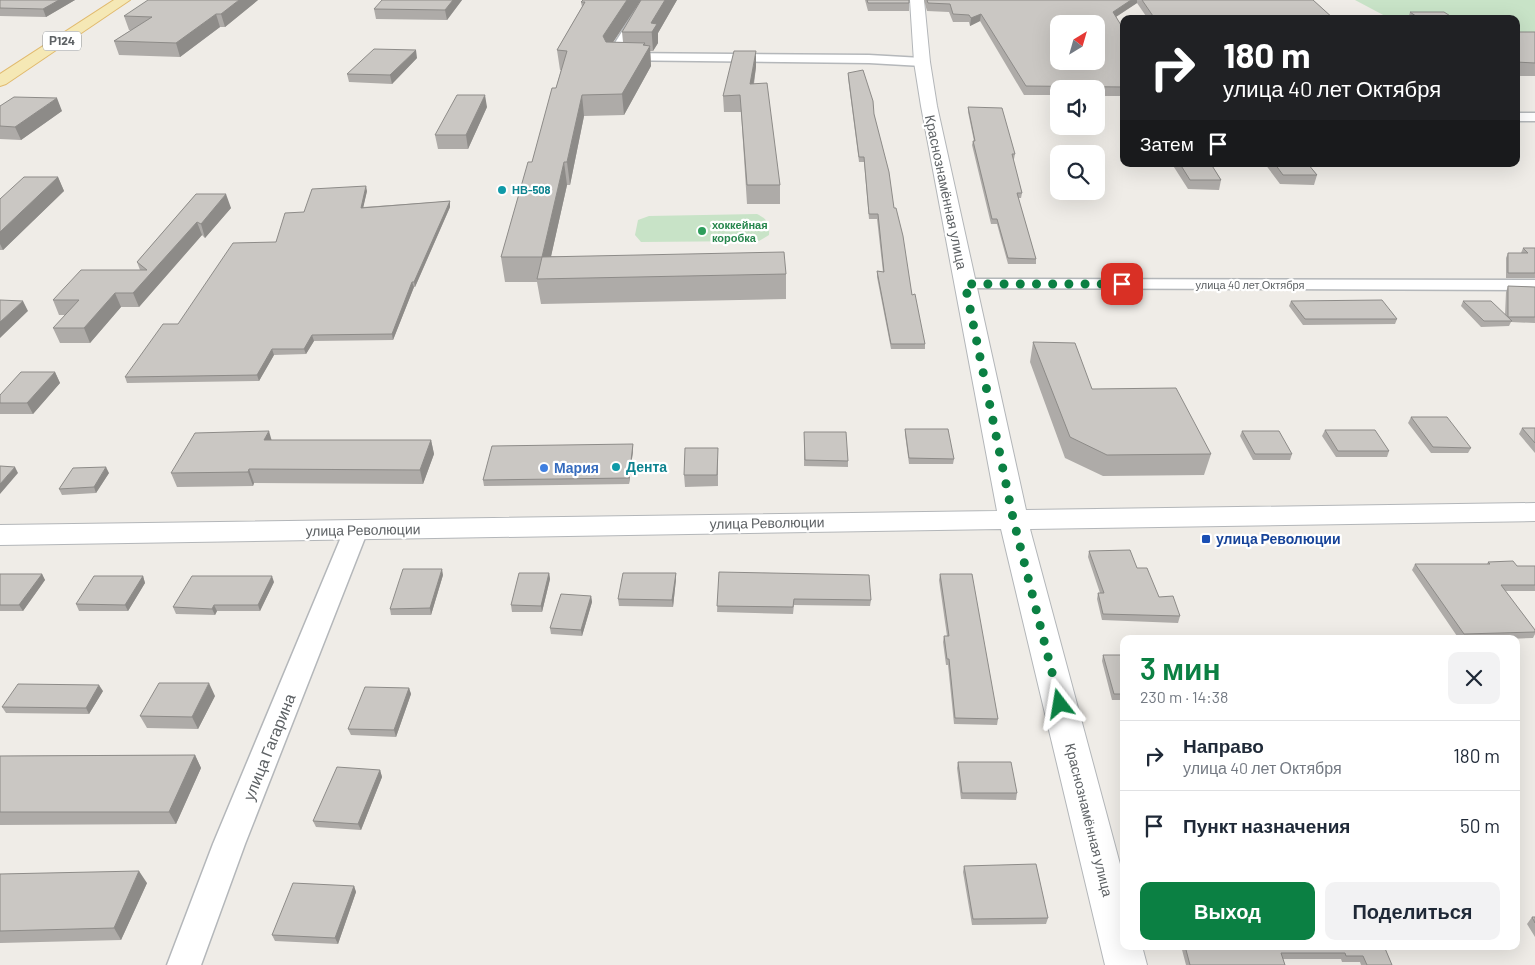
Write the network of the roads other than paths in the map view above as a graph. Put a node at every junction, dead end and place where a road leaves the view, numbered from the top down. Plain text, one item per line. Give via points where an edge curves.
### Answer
1 (123, 0) edge
2 (647, 0) edge
3 (917, 0) edge
4 (922, 62) junction
5 (0, 81) edge
6 (1520, 117) edge
7 (1535, 117) edge
8 (965, 284) junction
9 (1535, 285) edge
10 (1535, 512) edge
11 (1013, 518) junction
12 (356, 530) junction
13 (0, 534) edge
14 (1120, 941) edge
15 (1122, 950) edge
16 (184, 965) edge
17 (1126, 965) edge

1 - 5 main road, Р124
2 - 4 street via 612,57
3 - 4 street, Краснознамённая улица
4 - 8 street, Краснознамённая улица
6 - 7 street
8 - 9 street, улица 40 лет Октября
8 - 11 street, Краснознамённая улица
10 - 11 street, улица Революции
11 - 12 street, улица Революции
11 - 14 street, Краснознамённая улица
12 - 13 street, улица Революции
12 - 16 street, улица Гагарина via 229,844
15 - 17 street, Краснознамённая улица

